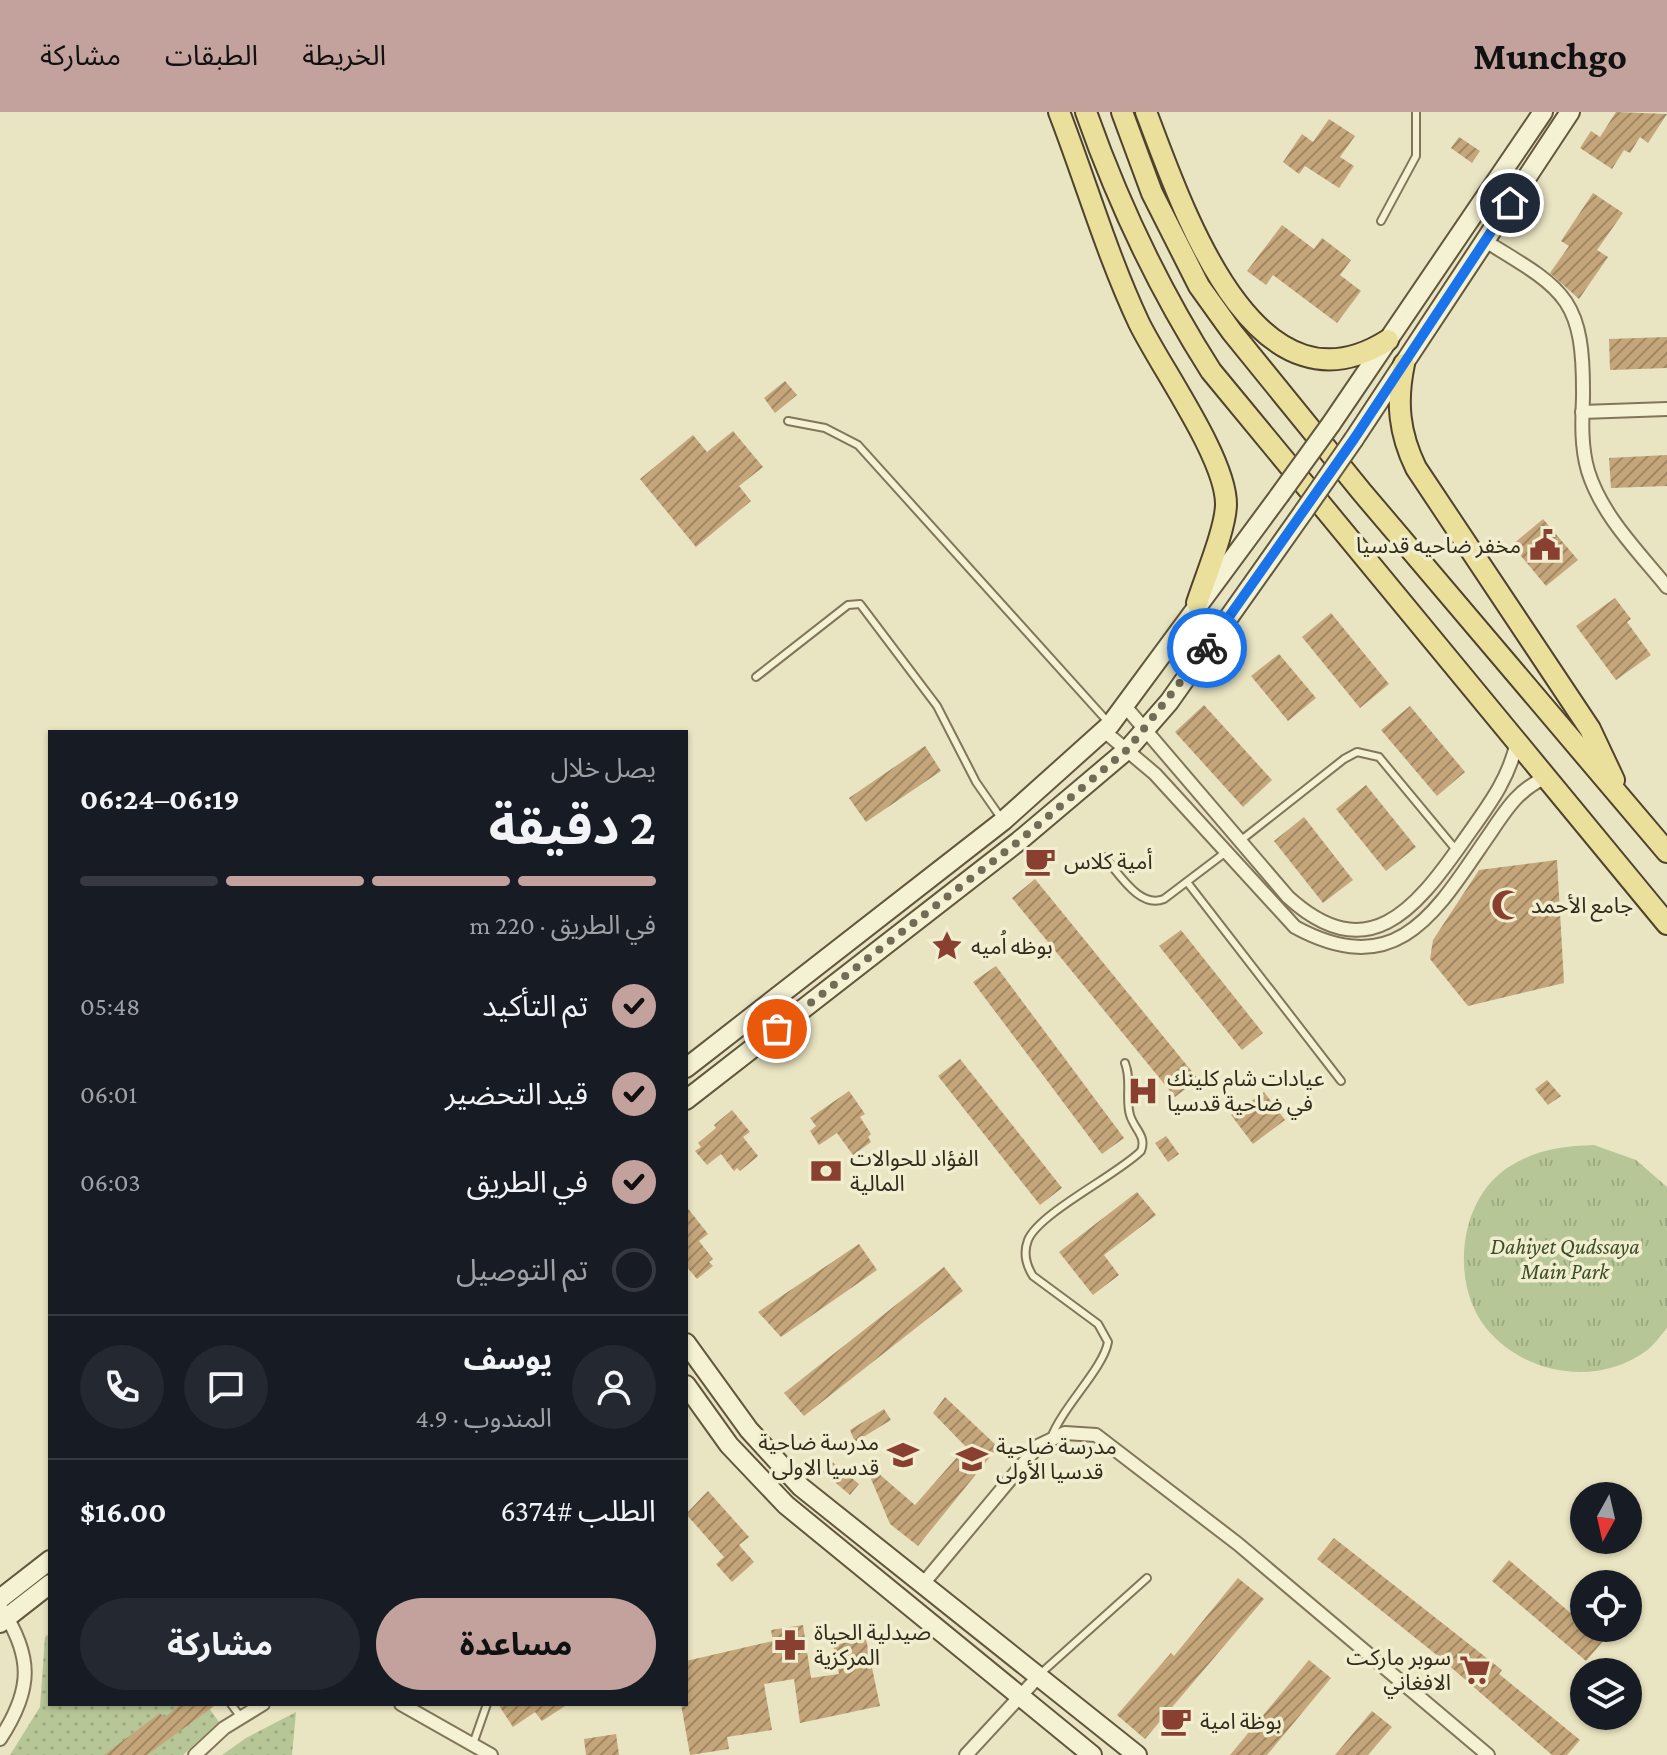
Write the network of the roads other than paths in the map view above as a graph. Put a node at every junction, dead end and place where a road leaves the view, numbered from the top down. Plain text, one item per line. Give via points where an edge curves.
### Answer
1 (1059, 112) edge
2 (1086, 112) edge
3 (1122, 112) edge
4 (1146, 112) edge
5 (1416, 112) edge
6 (1543, 112) edge
7 (1570, 112) edge
8 (1381, 221) dead end
9 (1485, 241) junction
10 (1388, 340) junction
11 (1404, 364) junction
12 (1667, 409) edge
13 (1582, 412) junction
14 (788, 421) dead end
15 (1667, 587) edge
16 (1197, 603) junction
17 (756, 677) dead end
18 (1124, 705) junction
19 (1107, 728) junction
20 (1147, 729) junction
21 (1517, 738) junction
22 (1128, 749) junction
23 (1547, 777) junction
24 (1618, 795) junction
25 (1003, 821) junction
26 (1240, 841) junction
27 (1457, 851) junction
28 (1226, 852) junction
29 (1667, 852) edge
30 (1104, 857) dead end
31 (1187, 882) junction
32 (1667, 924) edge
33 (807, 975) junction
34 (823, 994) junction
35 (1125, 1063) dead end
36 (688, 1066) edge
37 (1341, 1081) dead end
38 (688, 1098) edge
39 (688, 1346) edge
40 (688, 1388) edge
41 (1051, 1438) junction
42 (48, 1562) edge
43 (902, 1570) junction
44 (1147, 1578) dead end
45 (48, 1585) edge
46 (888, 1587) junction
47 (929, 1590) junction
48 (0, 1599) edge
49 (921, 1613) junction
50 (3, 1616) edge
51 (1038, 1677) junction
52 (1021, 1694) junction
53 (232, 1706) edge
54 (259, 1706) edge
55 (405, 1706) edge
56 (486, 1706) edge
57 (240, 1716) junction
58 (0, 1739) edge
59 (473, 1744) junction
60 (195, 1755) edge
61 (491, 1755) edge
62 (966, 1755) edge
63 (1092, 1755) edge
64 (1137, 1755) edge
65 (1488, 1755) edge

1 - 16 main road via 1140,324 1205,441 1224,488 1225,518
2 - 21 main road via 1151,267 1211,371
3 - 24 main road via 1152,193 1199,286 1232,332
4 - 10 main road via 1219,277 1265,337 1307,357 1329,359 1370,351
5 - 8 lane via 1416,156
6 - 10 main road
7 - 9 main road
9 - 11 main road
9 - 13 street via 1543,276 1574,313 1581,336
10 - 16 main road, bridge
11 - 20 main road, bridge
11 - 24 main road via 1400,417 1416,468 1590,729
12 - 13 street
13 - 15 street via 1582,441 1598,496
14 - 19 lane via 825,428 858,445
16 - 18 main road
17 - 25 lane via 848,605 860,604 937,706 976,782
18 - 19 main road
18 - 20 street
19 - 22 street
19 - 25 main road
20 - 22 main road
20 - 26 street
21 - 23 main road
21 - 27 street via 1504,781
22 - 28 street
22 - 34 main road
23 - 28 street via 1518,795 1423,924 1378,945 1320,941 1295,927
23 - 32 main road
24 - 29 main road
25 - 33 main road
26 - 27 street via 1305,913 1349,929 1395,920 1411,909
26 - 27 lane via 1344,759 1365,752 1379,757
26 - 28 street
28 - 31 lane
30 - 31 lane via 1140,897 1152,902
31 - 37 lane
33 - 34 main road
33 - 36 main road
34 - 38 main road
35 - 41 lane via 1130,1114 1143,1139 1141,1151 1041,1224 1027,1243 1027,1266 1033,1276 1098,1324 1108,1342
39 - 43 main road via 749,1430 801,1487
40 - 46 main road via 729,1445 786,1505
41 - 47 street via 1038,1446
41 - 65 street via 1081,1432 1109,1442
42 - 48 main road
43 - 46 main road
43 - 47 main road
44 - 51 lane
45 - 50 main road
46 - 49 main road
47 - 49 main road
47 - 51 main road
49 - 52 main road
50 - 58 street via 19,1637 26,1675 15,1716
51 - 52 street
51 - 64 main road
52 - 62 street
52 - 63 main road
53 - 57 lane
54 - 57 street
55 - 59 street
56 - 59 lane
57 - 60 street
59 - 61 street

